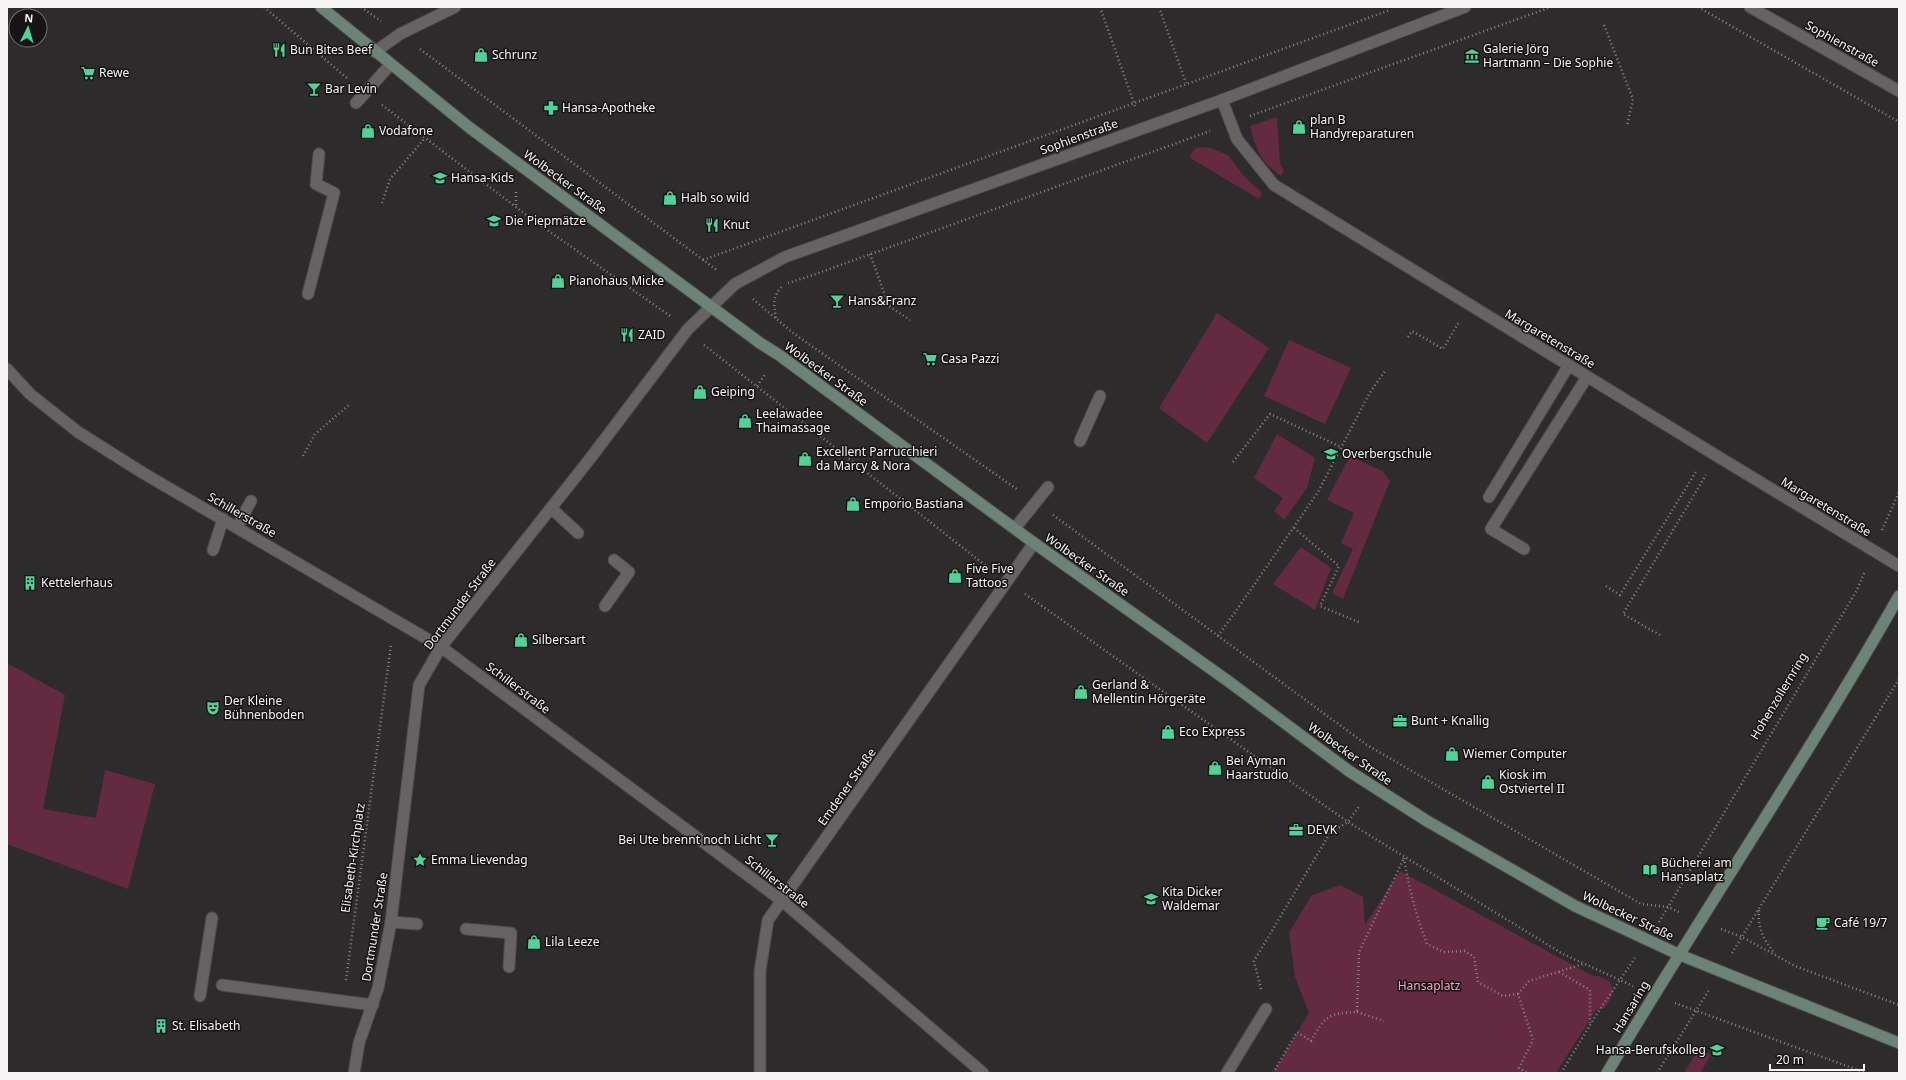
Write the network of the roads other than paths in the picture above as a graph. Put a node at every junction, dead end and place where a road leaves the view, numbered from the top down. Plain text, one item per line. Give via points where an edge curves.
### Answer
1 (321, 7) edge
2 (456, 7) edge
3 (1465, 7) edge
4 (1750, 7) edge
5 (375, 52) junction
6 (390, 64) junction
7 (1899, 91) edge
8 (1222, 100) junction
9 (356, 103) dead end
10 (319, 154) dead end
11 (308, 294) dead end
12 (711, 307) junction
13 (1568, 366) junction
14 (7, 369) edge
15 (1587, 376) junction
16 (1100, 396) dead end
17 (1080, 441) dead end
18 (1048, 487) dead end
19 (1490, 497) dead end
20 (251, 502) dead end
21 (551, 508) junction
22 (223, 519) junction
23 (237, 527) junction
24 (1015, 528) junction
25 (578, 533) dead end
26 (1034, 543) junction
27 (1524, 549) dead end
28 (213, 550) dead end
29 (614, 560) dead end
30 (1899, 566) edge
31 (1899, 596) edge
32 (605, 606) dead end
33 (441, 647) junction
34 (781, 900) junction
35 (212, 918) dead end
36 (391, 922) junction
37 (417, 924) dead end
38 (466, 929) dead end
39 (1680, 955) junction
40 (509, 967) dead end
41 (222, 985) dead end
42 (200, 996) dead end
43 (373, 1005) junction
44 (1266, 1008) road end
45 (1899, 1043) edge
46 (354, 1073) edge
47 (760, 1073) edge
48 (982, 1073) edge
49 (1227, 1073) edge
50 (1607, 1073) edge

1 - 5 main road, Wolbecker Straße
2 - 5 street via 400,34
3 - 8 street, Sophienstraße
4 - 7 street, Sophienstraße
5 - 6 main road, Wolbecker Straße
6 - 9 street
6 - 12 main road, Wolbecker Straße via 470,128
8 - 12 street, Sophienstraße via 785,257 735,284
8 - 13 street, Margaretenstraße via 1237,139 1274,185
10 - 11 street via 316,184 334,192
12 - 21 street, Dortmunder Straße via 688,329
12 - 24 main road, Wolbecker Straße
13 - 15 street, Margaretenstraße
13 - 19 street
14 - 22 street, Schillerstraße via 30,394 78,432
15 - 27 street via 1491,529
15 - 30 street, Margaretenstraße
16 - 17 street
18 - 24 street
20 - 23 street
21 - 25 street
21 - 33 street, Dortmunder Straße
22 - 23 street, Schillerstraße
22 - 28 street
23 - 33 street, Schillerstraße
24 - 26 main road, Wolbecker Straße
26 - 34 street, Emdener Straße
26 - 39 main road, Wolbecker Straße via 1372,786 1475,850 1575,906
29 - 32 street via 629,572
31 - 39 main road via 1852,678
33 - 34 street, Schillerstraße
33 - 36 street, Dortmunder Straße via 419,685
34 - 47 street, Emdener Straße via 768,920 760,971
34 - 48 street, Schillerstraße
35 - 42 street
36 - 37 street
36 - 43 street, Dortmunder Straße
38 - 40 street via 511,932
39 - 45 main road, Wolbecker Straße
39 - 50 main road, Hansaring
41 - 43 street
43 - 46 street, Dortmunder Straße via 359,1043
44 - 49 street

